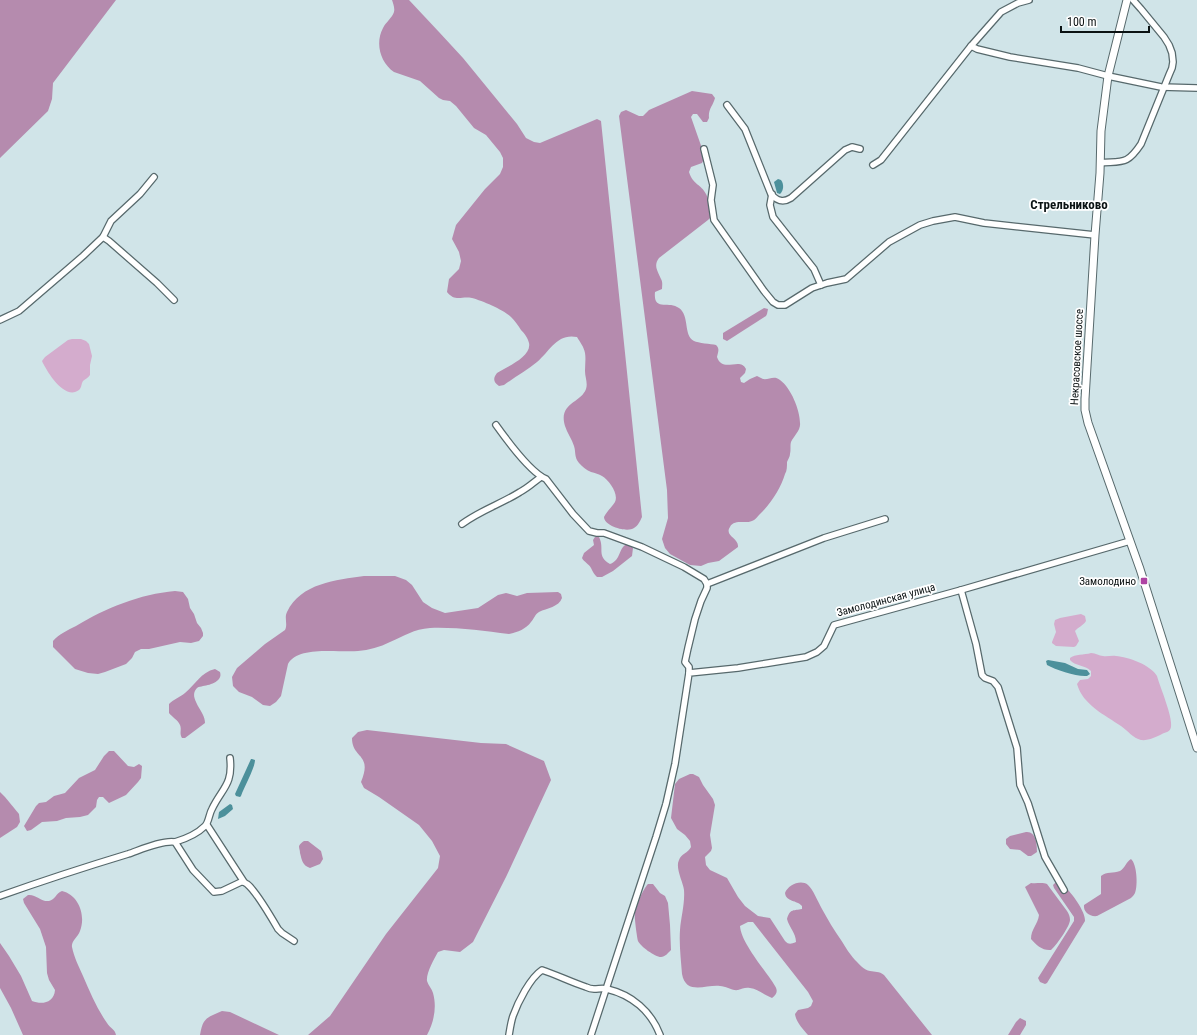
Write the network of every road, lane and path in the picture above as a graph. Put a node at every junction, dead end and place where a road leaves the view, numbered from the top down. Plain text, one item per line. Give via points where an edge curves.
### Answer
1 (1029, 0) edge
2 (1127, 0) edge
3 (1133, 0) edge
4 (972, 46) junction
5 (1108, 76) junction
6 (1164, 87) junction
7 (1197, 88) edge
8 (727, 105) dead end
9 (704, 149) dead end
10 (860, 149) dead end
11 (1100, 163) junction
12 (873, 165) dead end
13 (154, 177) dead end
14 (772, 194) junction
15 (1095, 235) junction
16 (102, 237) junction
17 (822, 285) junction
18 (174, 300) dead end
19 (0, 320) edge
20 (496, 425) dead end
21 (541, 477) junction
22 (885, 519) dead end
23 (462, 524) dead end
24 (1130, 541) junction
25 (707, 584) junction
26 (961, 590) junction
27 (689, 673) junction
28 (1197, 748) edge
29 (230, 758) dead end
30 (207, 825) junction
31 (175, 842) junction
32 (244, 882) junction
33 (1064, 890) dead end
34 (0, 896) edge
35 (294, 941) dead end
36 (607, 989) junction
37 (509, 1035) edge
38 (591, 1035) edge
39 (660, 1035) edge

1 - 4 street via 1001,12
2 - 5 street, Некрасовское шоссе
3 - 6 street via 1157,27 1172,53 1172,68
4 - 5 street via 1004,56 1078,68
4 - 12 street via 882,160
5 - 6 street
5 - 11 street, Некрасовское шоссе
6 - 7 street
6 - 11 street via 1141,144 1134,154 1126,161
8 - 14 street via 745,129
9 - 17 street via 713,185 711,200 714,220 773,302 785,305
10 - 14 street via 852,147 845,150 787,200 777,200
11 - 15 street, Некрасовское шоссе
13 - 16 street via 111,221
14 - 17 street via 770,205 774,217 814,269
15 - 17 street via 984,223 955,217 933,220 889,242 846,279
15 - 24 street, Некрасовское шоссе via 1085,410
16 - 18 street
16 - 19 street via 18,311
20 - 21 street
21 - 23 street via 521,492 487,508
21 - 25 street via 589,531 604,533 642,548 684,567 704,579
22 - 25 street via 824,538
24 - 26 street, Замолодинская улица
24 - 28 street, Некрасовское шоссе
25 - 27 street via 695,618 685,662 689,667
26 - 27 street, Замолодинская улица via 834,625 824,646 806,657
26 - 33 street via 982,675 998,687 1014,737 1020,785 1044,858
27 - 36 street via 666,804
29 - 30 street via 228,782 213,807
30 - 31 street via 185,839
30 - 32 street
31 - 32 street via 193,870 214,892
31 - 34 street via 156,844
32 - 35 street via 255,893 282,933
36 - 37 street via 589,988 542,970 536,974 522,998
36 - 38 street
36 - 39 street via 629,997 644,1008

